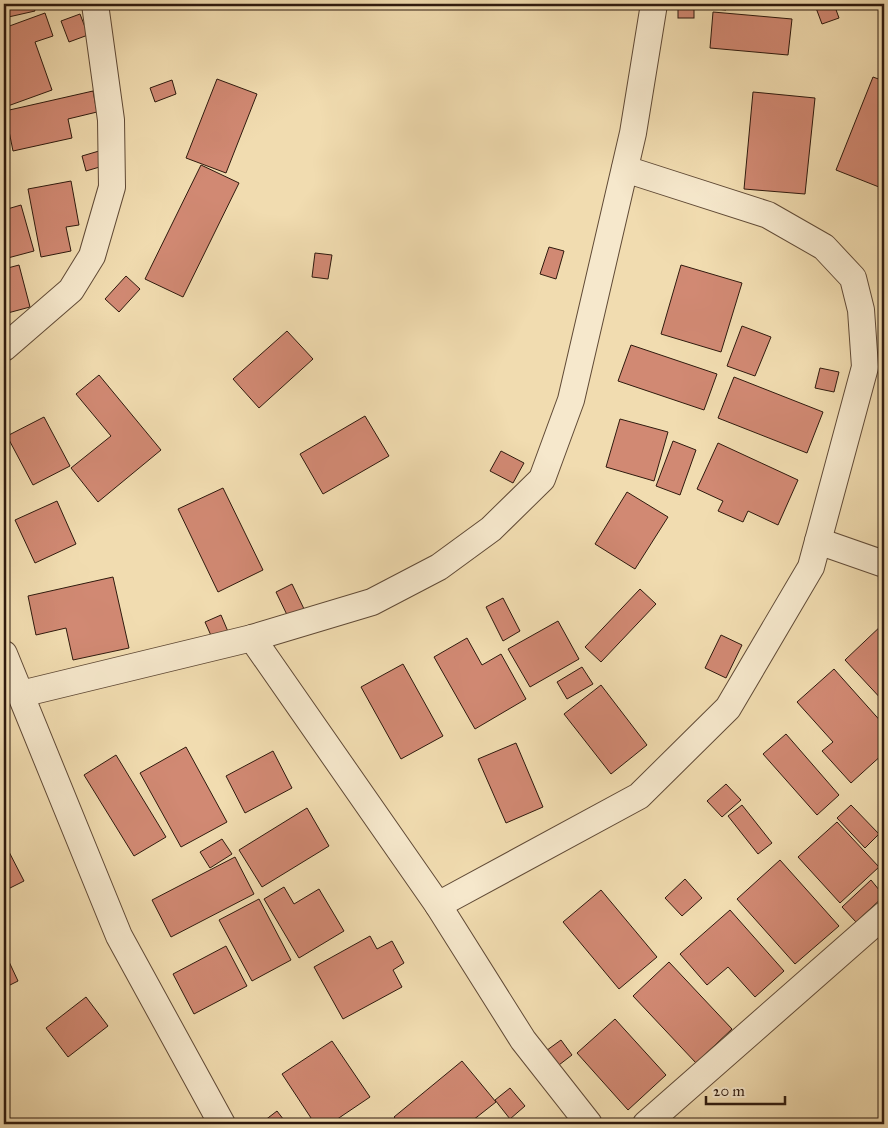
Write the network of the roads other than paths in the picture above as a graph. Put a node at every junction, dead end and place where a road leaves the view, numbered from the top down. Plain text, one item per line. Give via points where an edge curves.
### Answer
1 (95, 4) edge
2 (654, 4) edge
3 (625, 169) junction
4 (4, 348) edge
5 (818, 541) junction
6 (884, 564) edge
7 (252, 638) junction
8 (4, 654) edge
9 (22, 694) junction
10 (438, 905) junction
11 (884, 914) edge
12 (222, 1124) edge
13 (588, 1124) edge
14 (646, 1124) edge

1 - 4 street via 111,120 112,187 92,256 71,290
2 - 3 street
3 - 5 street via 768,216 824,247 853,278 861,310 866,367
3 - 7 street via 571,400 542,479 491,529 439,567 372,602
5 - 6 street
5 - 10 street via 811,567 728,708 639,796
7 - 9 street
7 - 10 street
8 - 9 street
9 - 12 street via 119,936
10 - 13 street via 523,1040
11 - 14 street

